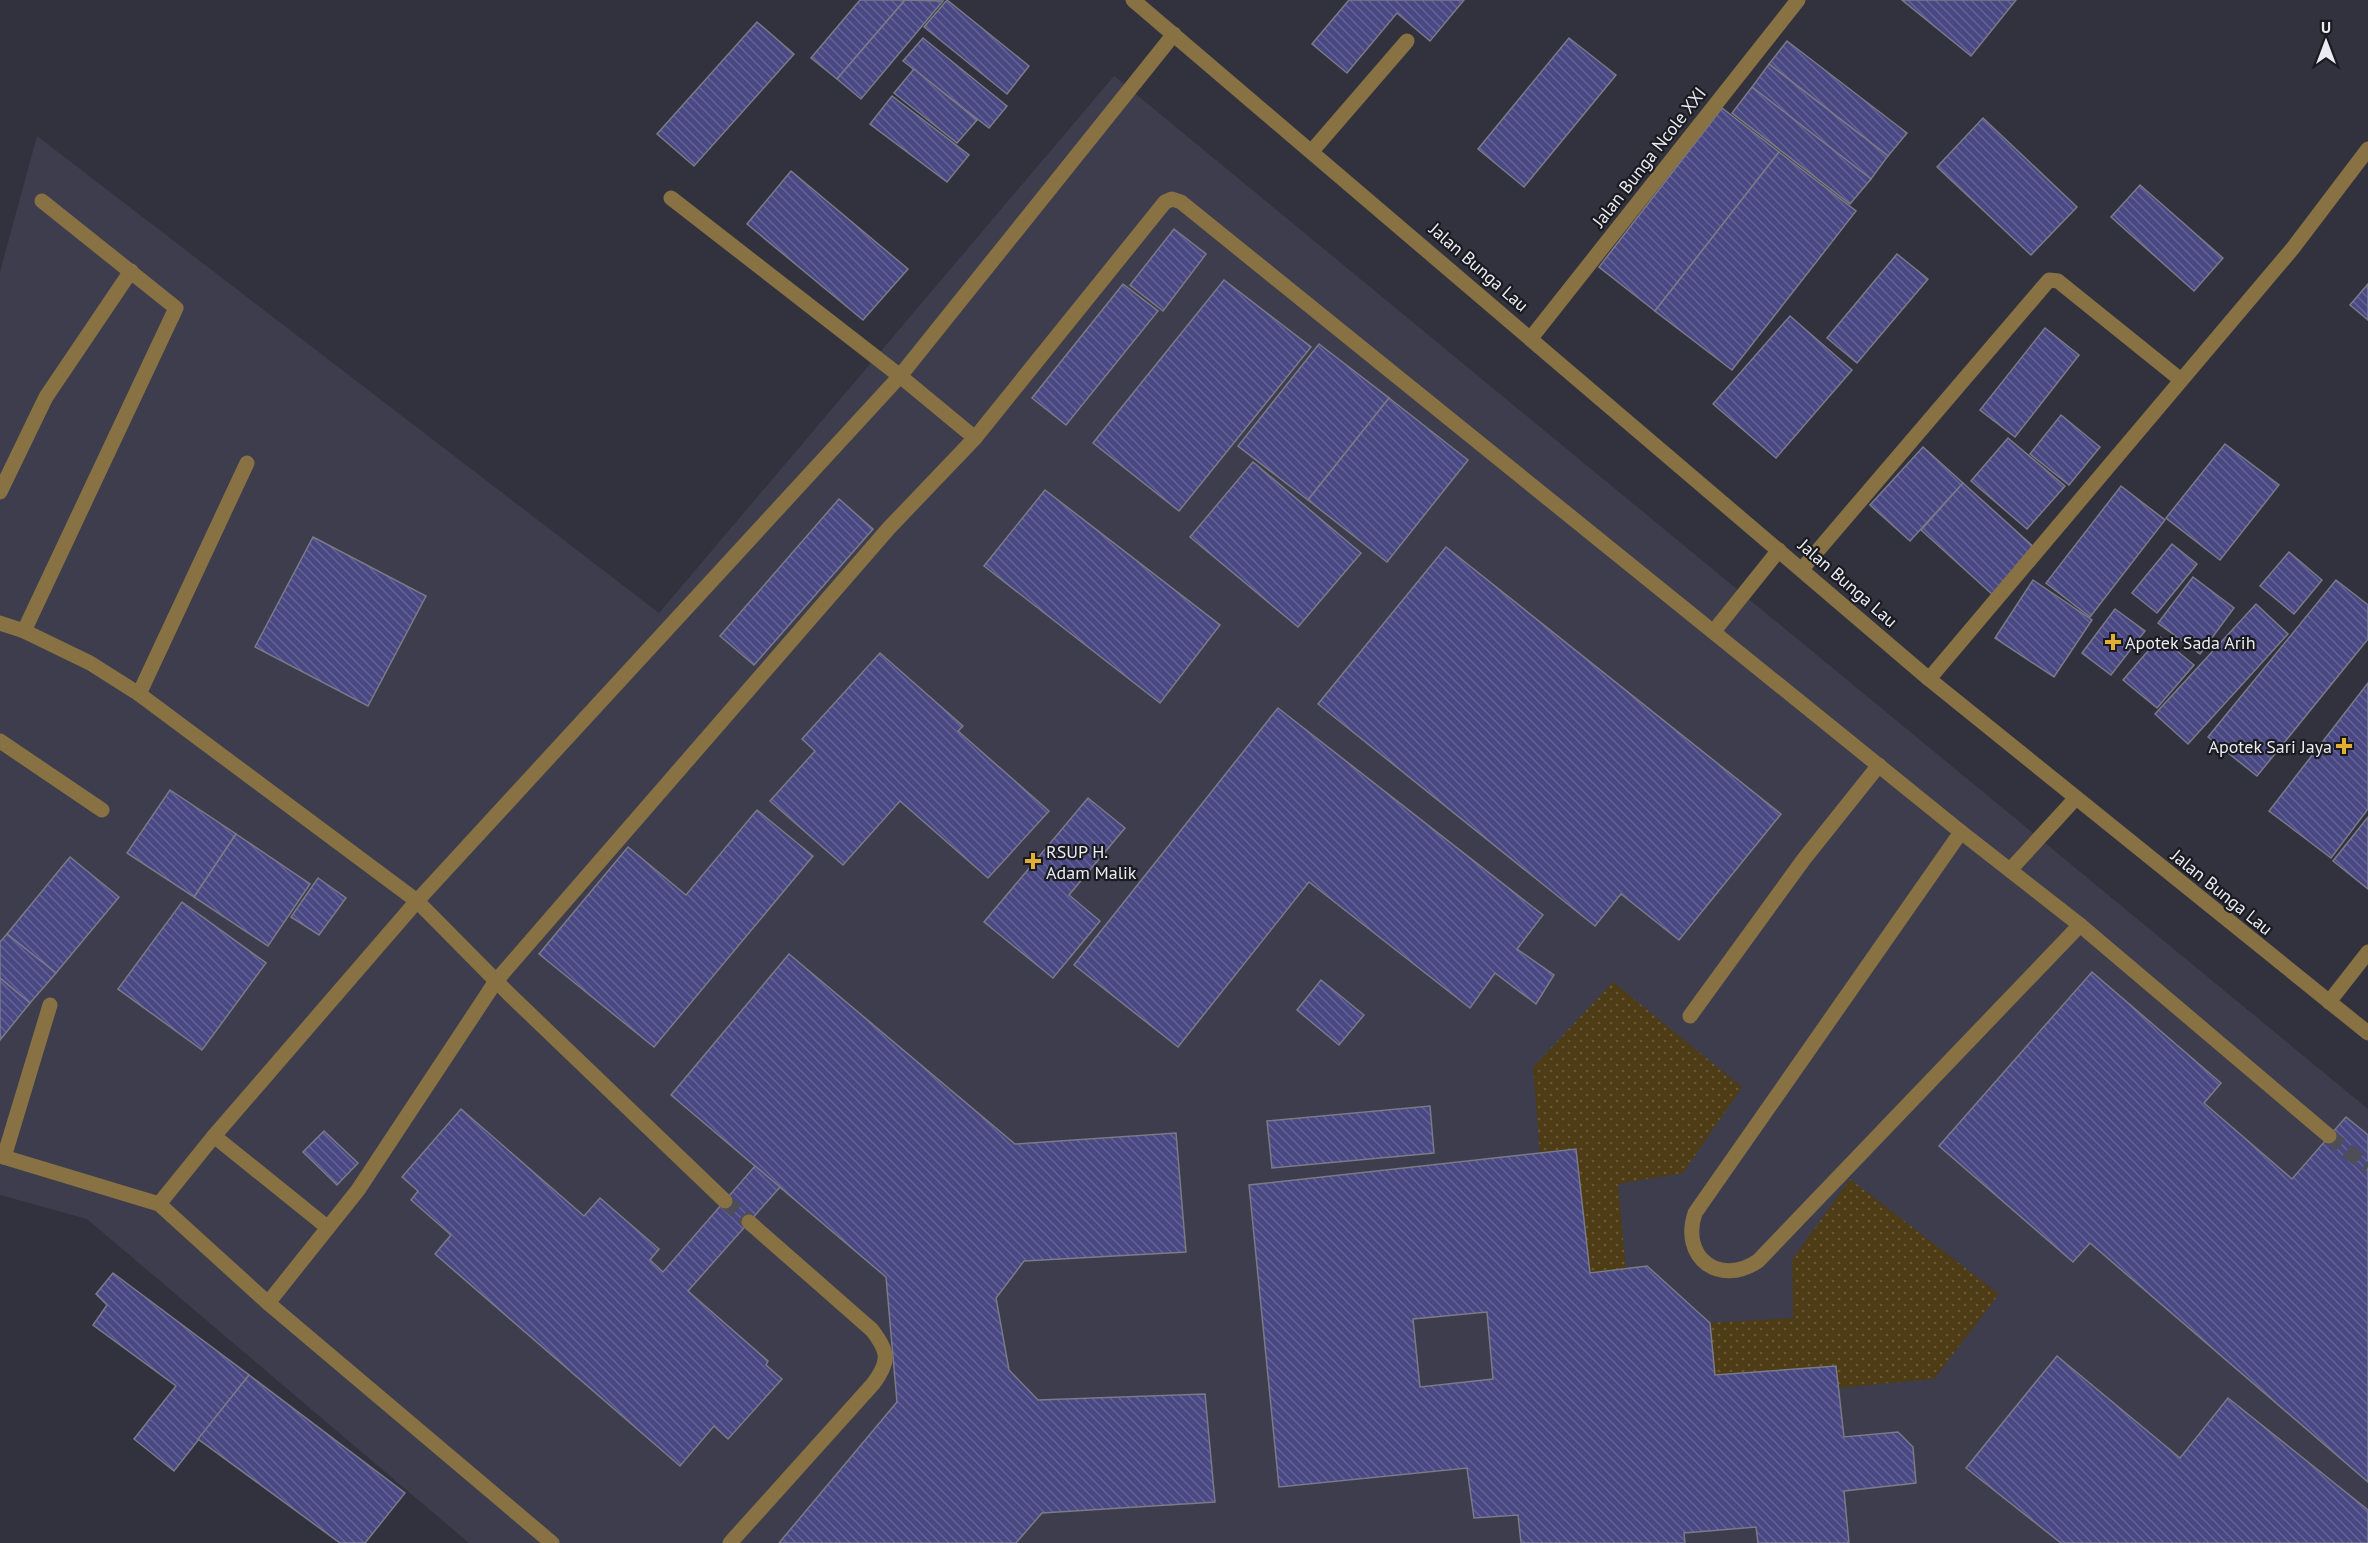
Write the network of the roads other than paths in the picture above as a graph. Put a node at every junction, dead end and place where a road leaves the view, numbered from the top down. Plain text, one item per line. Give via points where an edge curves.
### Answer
1 (1133, 0) edge
2 (1798, 0) edge
3 (1174, 34) junction
4 (1407, 41) dead end
5 (2368, 149) edge
6 (1312, 150) junction
7 (671, 198) dead end
8 (42, 201) dead end
9 (131, 272) junction
10 (1531, 338) junction
11 (900, 376) junction
12 (2181, 380) junction
13 (975, 438) junction
14 (247, 463) dead end
15 (0, 492) edge
16 (1779, 550) junction
17 (1802, 569) junction
18 (0, 623) edge
19 (24, 631) junction
20 (1714, 631) junction
21 (1929, 679) junction
22 (139, 694) junction
23 (0, 741) edge
24 (1879, 765) junction
25 (2075, 799) junction
26 (102, 810) dead end
27 (1961, 832) junction
28 (2010, 870) junction
29 (417, 901) junction
30 (2080, 925) junction
31 (2368, 952) edge
32 (496, 981) junction
33 (2328, 1002) junction
34 (50, 1005) dead end
35 (1690, 1016) dead end
36 (2368, 1033) edge
37 (214, 1136) junction
38 (2329, 1136) tunnel mouth
39 (2, 1157) edge
40 (725, 1201) tunnel mouth
41 (159, 1204) junction
42 (749, 1222) tunnel mouth
43 (327, 1227) junction
44 (267, 1303) junction
45 (552, 1543) edge
46 (730, 1543) edge

1 - 3 street, Jalan Bunga Lau
2 - 10 street, Jalan Bunga Ncole XXI
3 - 6 street, Jalan Bunga Lau
3 - 11 street
4 - 6 street
5 - 12 street via 2293,248
6 - 10 street, Jalan Bunga Lau
7 - 11 street
8 - 9 street
9 - 15 street via 46,397
9 - 19 street via 176,308
10 - 16 street, Jalan Bunga Lau
11 - 13 street
11 - 29 street
12 - 17 street via 2058,281 2049,280
12 - 21 street
13 - 20 street via 1165,202 1172,199
13 - 32 street via 881,537
14 - 22 street
16 - 17 street, Jalan Bunga Lau
16 - 20 street
17 - 21 street, Jalan Bunga Lau
18 - 19 street
19 - 22 street via 90,663
20 - 24 street
21 - 25 street, Jalan Bunga Lau
22 - 29 street
23 - 26 street
24 - 27 street
24 - 35 street via 1804,859
25 - 28 street
25 - 33 street, Jalan Bunga Lau
27 - 28 street
27 - 30 street via 1695,1213 1691,1241 1706,1263 1732,1272 1746,1269 1758,1260
28 - 30 street
29 - 32 street
29 - 37 street
30 - 38 street
31 - 33 street
32 - 40 street
32 - 43 street via 358,1190
33 - 36 street, Jalan Bunga Lau
34 - 39 street
37 - 41 street
37 - 43 street
39 - 41 street
41 - 44 street
42 - 46 street via 872,1330 886,1356 873,1384
43 - 44 street
44 - 45 street

